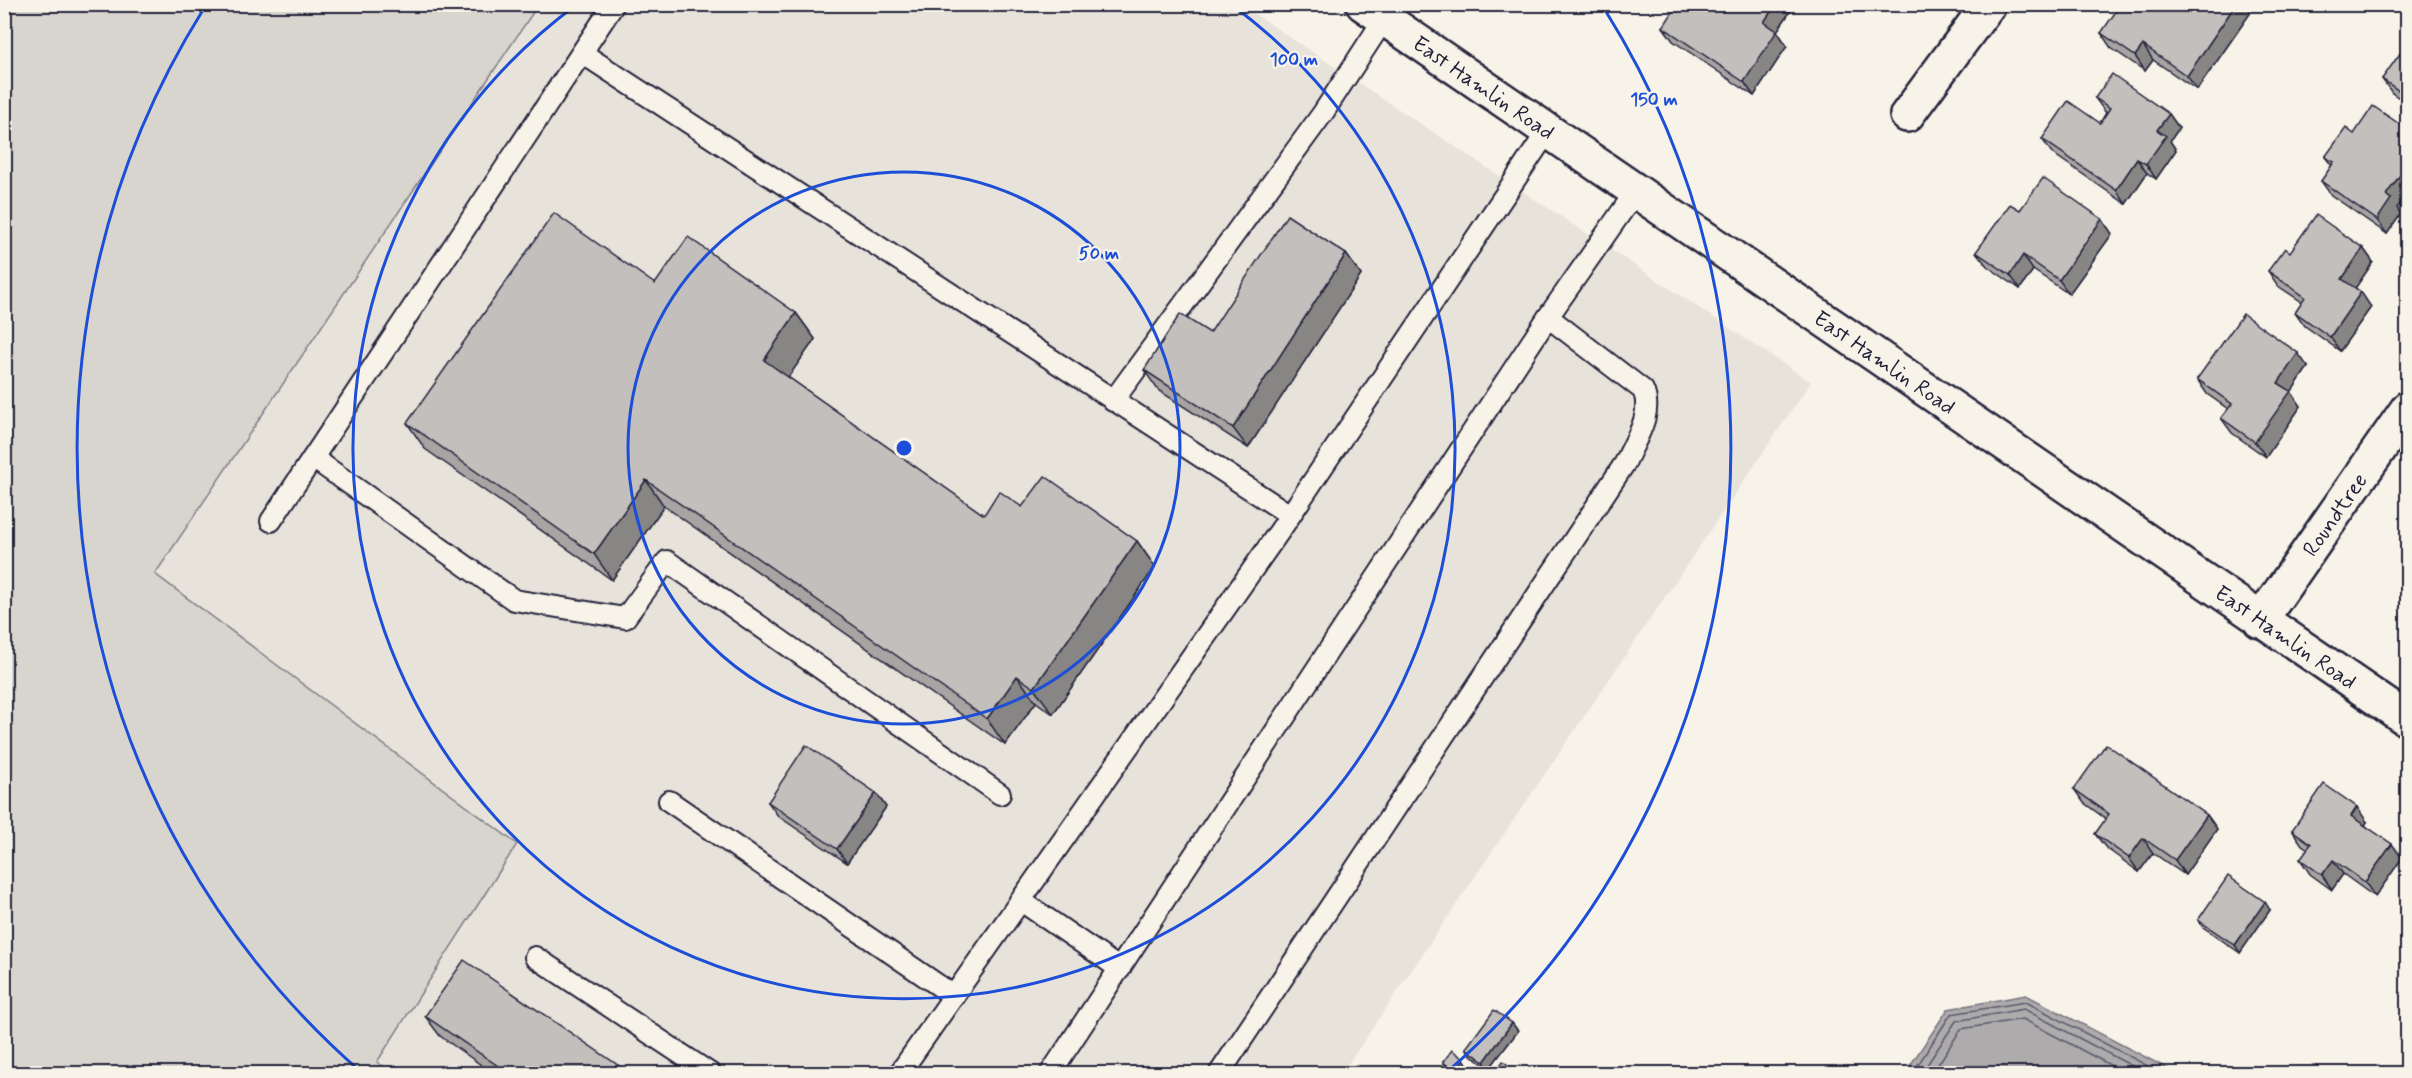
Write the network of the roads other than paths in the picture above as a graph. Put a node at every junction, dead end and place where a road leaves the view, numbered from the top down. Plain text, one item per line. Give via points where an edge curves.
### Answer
1 (614, 4) edge
2 (1989, 4) edge
3 (1374, 12) edge
4 (582, 53) junction
5 (1907, 115) dead end
6 (1547, 132) junction
7 (1636, 191) junction
8 (1548, 317) junction
9 (1113, 401) junction
10 (2408, 408) edge
11 (313, 458) junction
12 (1290, 515) junction
13 (271, 521) dead end
14 (2260, 621) junction
15 (2408, 720) edge
16 (1000, 794) dead end
17 (669, 801) dead end
18 (1020, 900) junction
19 (535, 957) dead end
20 (1120, 969) junction
21 (954, 996) junction
22 (711, 1074) edge
23 (899, 1074) edge
24 (1050, 1074) edge
25 (1219, 1074) edge

1 - 4 lane
2 - 5 street
3 - 6 street, East Hamlin Road
3 - 9 lane via 1323,114
4 - 9 lane
4 - 11 lane
6 - 7 street, East Hamlin Road
6 - 12 lane
7 - 8 lane
7 - 14 street, East Hamlin Road
8 - 20 lane
8 - 25 lane via 1643,390 1648,401 1645,418 1625,463
9 - 12 lane
10 - 14 street, Roundtree
11 - 13 lane
11 - 16 lane via 514,600 625,618 667,561
12 - 18 lane
14 - 15 street, East Hamlin Road
17 - 21 lane
18 - 20 lane
18 - 21 lane
19 - 22 lane
20 - 24 lane
21 - 23 lane

